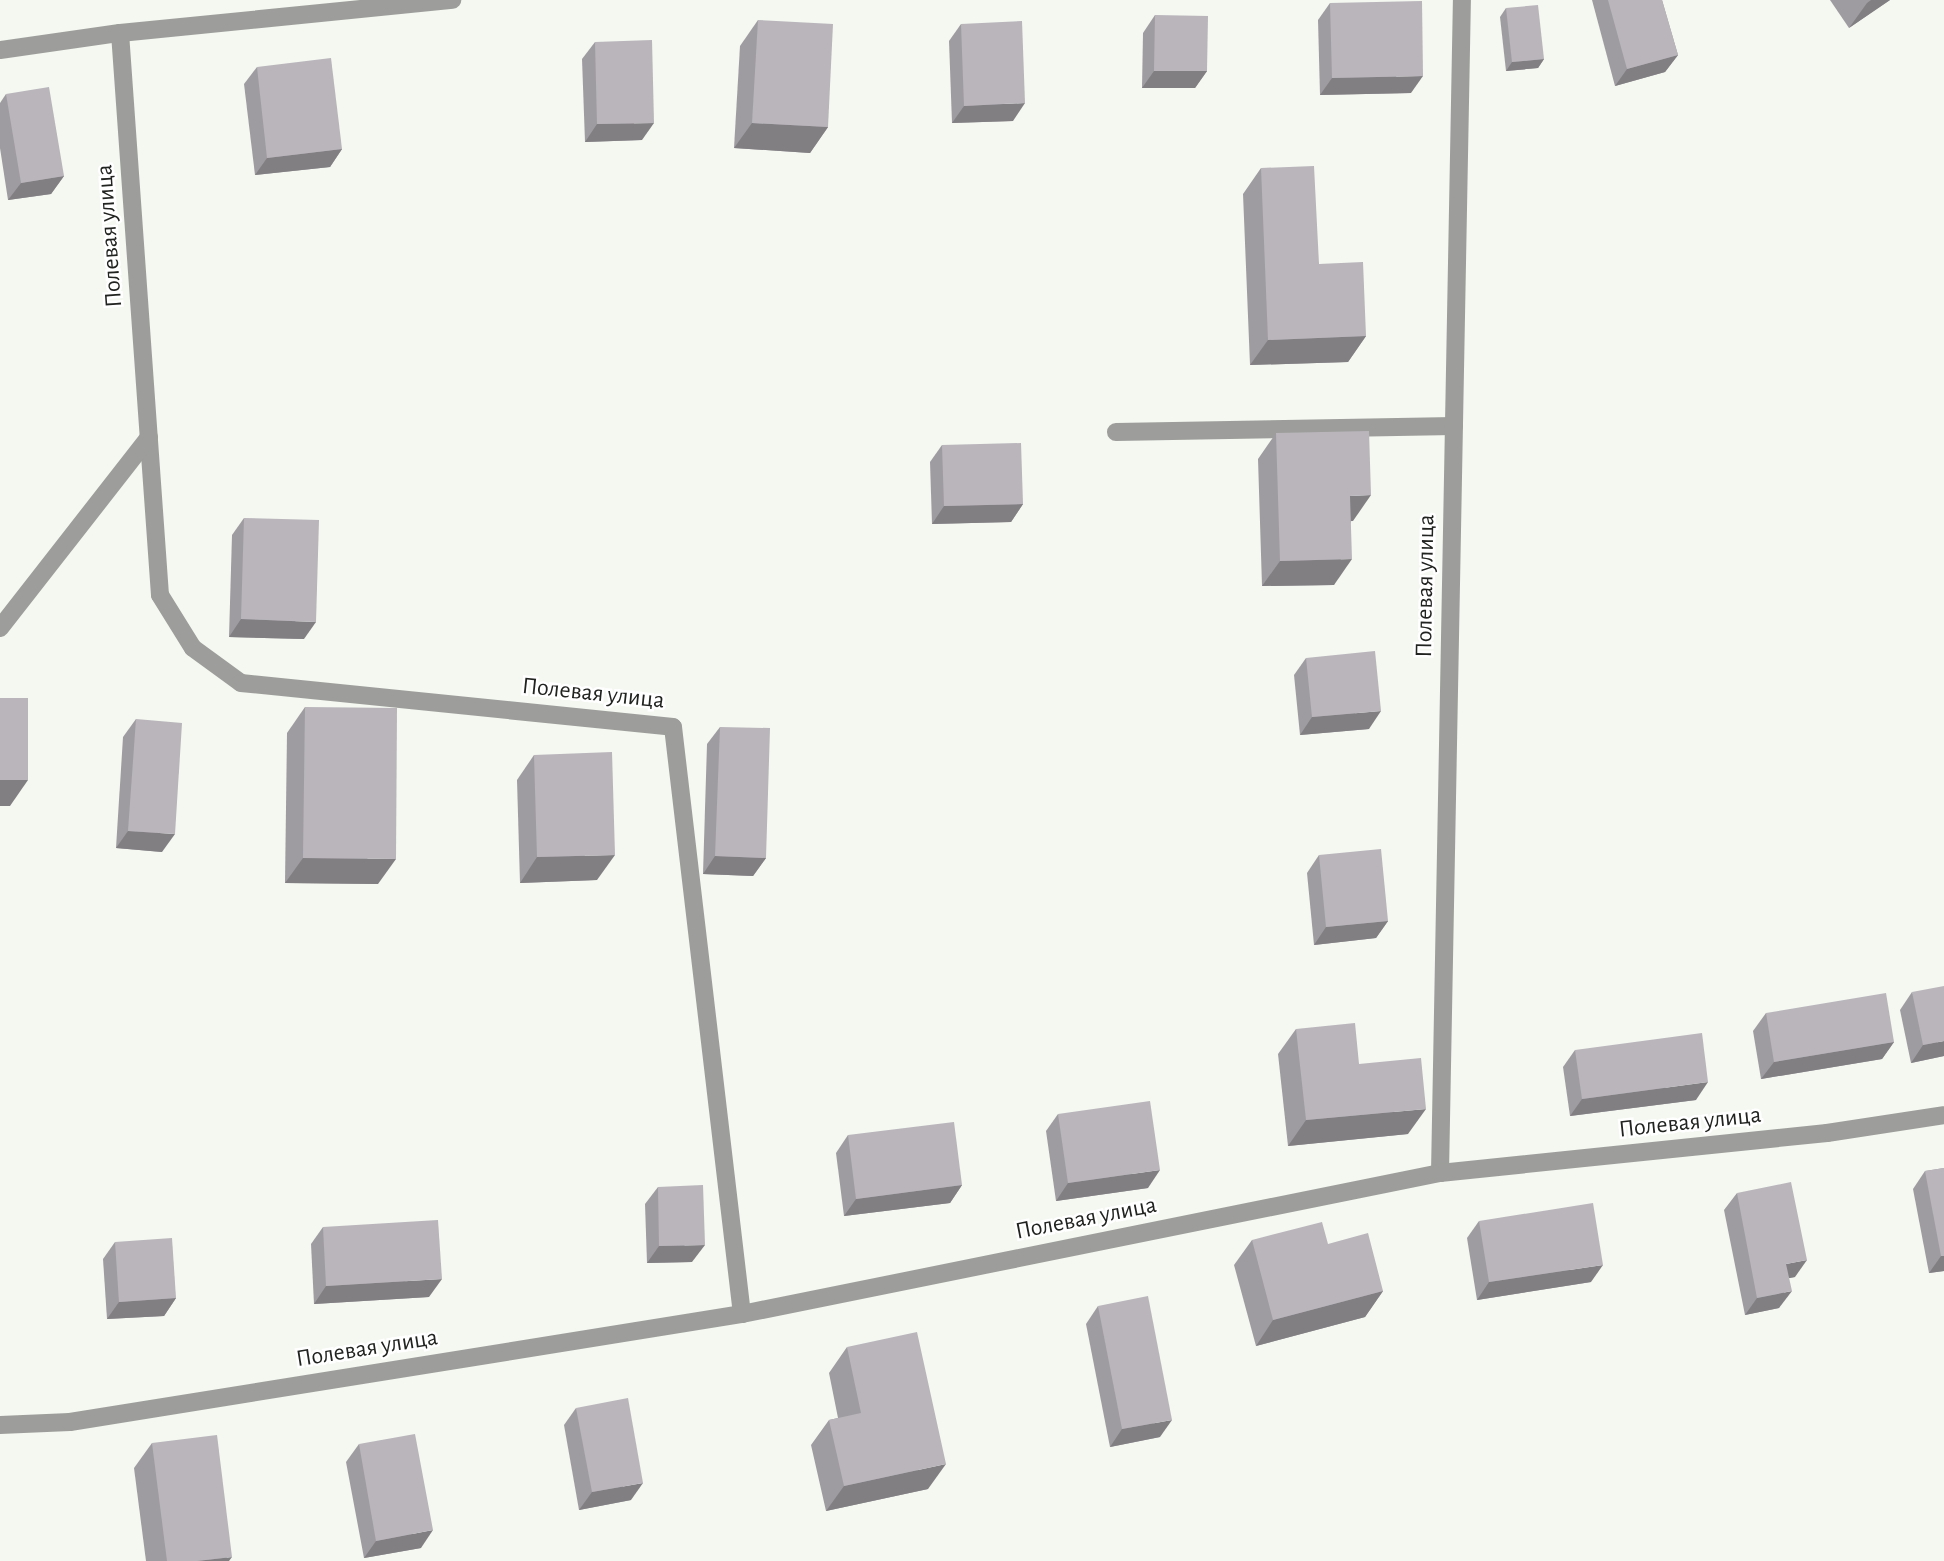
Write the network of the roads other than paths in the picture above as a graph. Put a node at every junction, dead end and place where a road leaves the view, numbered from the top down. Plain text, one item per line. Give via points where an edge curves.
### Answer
1 (452, 0) edge
2 (1462, 0) edge
3 (120, 33) junction
4 (0, 50) edge
5 (1454, 426) junction
6 (1116, 432) dead end
7 (149, 437) junction
8 (0, 628) edge
9 (1944, 1115) edge
10 (1440, 1173) junction
11 (742, 1314) junction
12 (0, 1425) edge

1 - 3 street
2 - 5 street, Полевая улица
3 - 4 street
3 - 7 street, Полевая улица
5 - 6 street
5 - 10 street, Полевая улица
7 - 8 street
7 - 11 street, Полевая улица via 160,595 193,648 241,683 673,727
9 - 10 street, Полевая улица via 1827,1133
10 - 11 street, Полевая улица
11 - 12 street, Полевая улица via 70,1422

